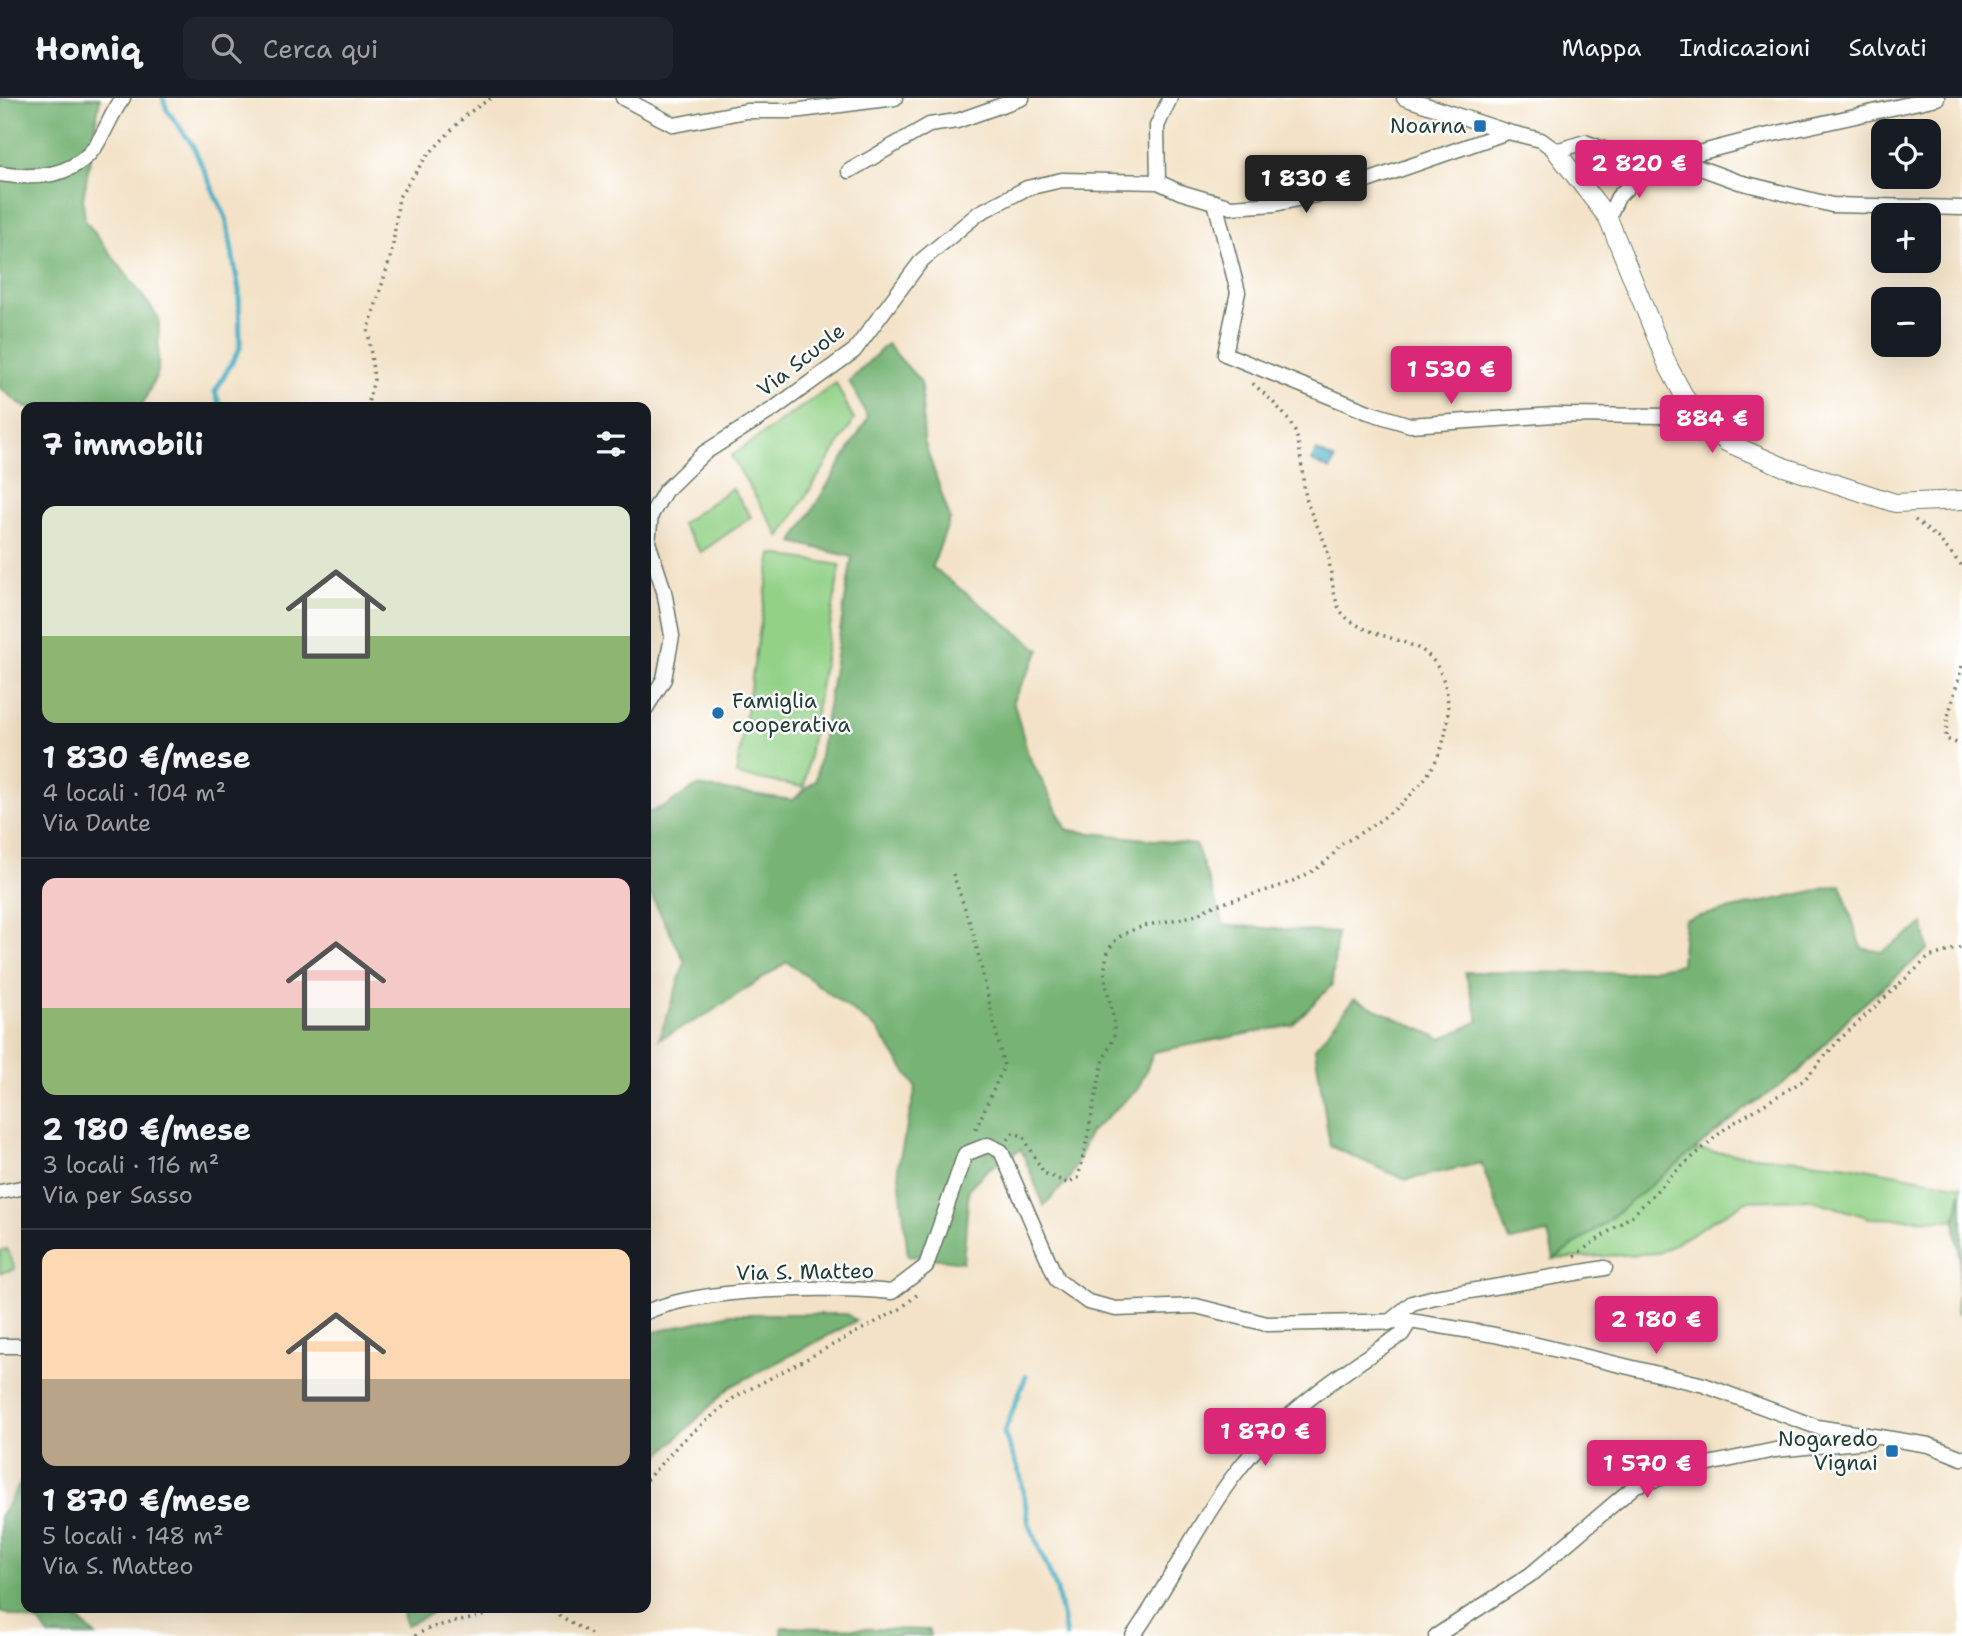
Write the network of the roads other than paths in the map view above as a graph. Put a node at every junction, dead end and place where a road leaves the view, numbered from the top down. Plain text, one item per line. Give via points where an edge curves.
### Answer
1 (123, 98) edge
2 (623, 98) edge
3 (895, 98) edge
4 (1022, 98) edge
5 (1170, 98) edge
6 (1404, 98) edge
7 (1937, 98) edge
8 (1508, 132) junction
9 (1556, 151) junction
10 (1678, 160) junction
11 (1648, 166) junction
12 (849, 171) dead end
13 (0, 174) edge
14 (1158, 182) junction
15 (1216, 202) junction
16 (1962, 208) edge
17 (1608, 218) junction
18 (1689, 405) junction
19 (1962, 500) edge
20 (651, 515) edge
21 (651, 551) edge
22 (651, 700) edge
23 (21, 1188) edge
24 (0, 1192) edge
25 (1605, 1268) dead end
26 (651, 1311) edge
27 (1410, 1321) junction
28 (1388, 1323) junction
29 (0, 1346) edge
30 (21, 1346) edge
31 (1893, 1439) junction
32 (1962, 1458) edge
33 (1133, 1636) edge
34 (1436, 1636) edge

1 - 13 street via 101,138 74,168 32,178
2 - 3 street via 674,125 746,111 793,111
4 - 12 street via 929,125
5 - 14 street via 1157,127
6 - 8 street
7 - 10 street
8 - 9 street via 1541,140
8 - 15 street via 1347,188 1275,204 1231,207
9 - 11 street via 1585,142
9 - 17 street
10 - 11 street
10 - 16 street via 1739,182 1832,205
11 - 17 street via 1618,197
14 - 15 street
14 - 20 street, Via Scuole via 1062,180 1027,188 979,213 922,260 854,351 704,453 665,491
15 - 18 street via 1238,292 1230,356 1410,425 1554,415 1672,416
17 - 18 street via 1668,366
18 - 19 street via 1726,442 1784,467 1895,503
21 - 22 street, Via Scuole via 672,636 664,679
23 - 24 street
25 - 28 street via 1435,1297 1412,1303
26 - 28 street, Via S. Matteo via 724,1294 892,1292 926,1266 965,1154 988,1145 1001,1151 1057,1280 1088,1302 1116,1309 1196,1306 1267,1324
27 - 28 street
27 - 31 street via 1495,1335 1691,1382 1817,1427
27 - 33 street via 1402,1334 1303,1402 1233,1476
29 - 30 street
31 - 32 street via 1929,1445
31 - 34 street via 1775,1450 1636,1485 1530,1576

